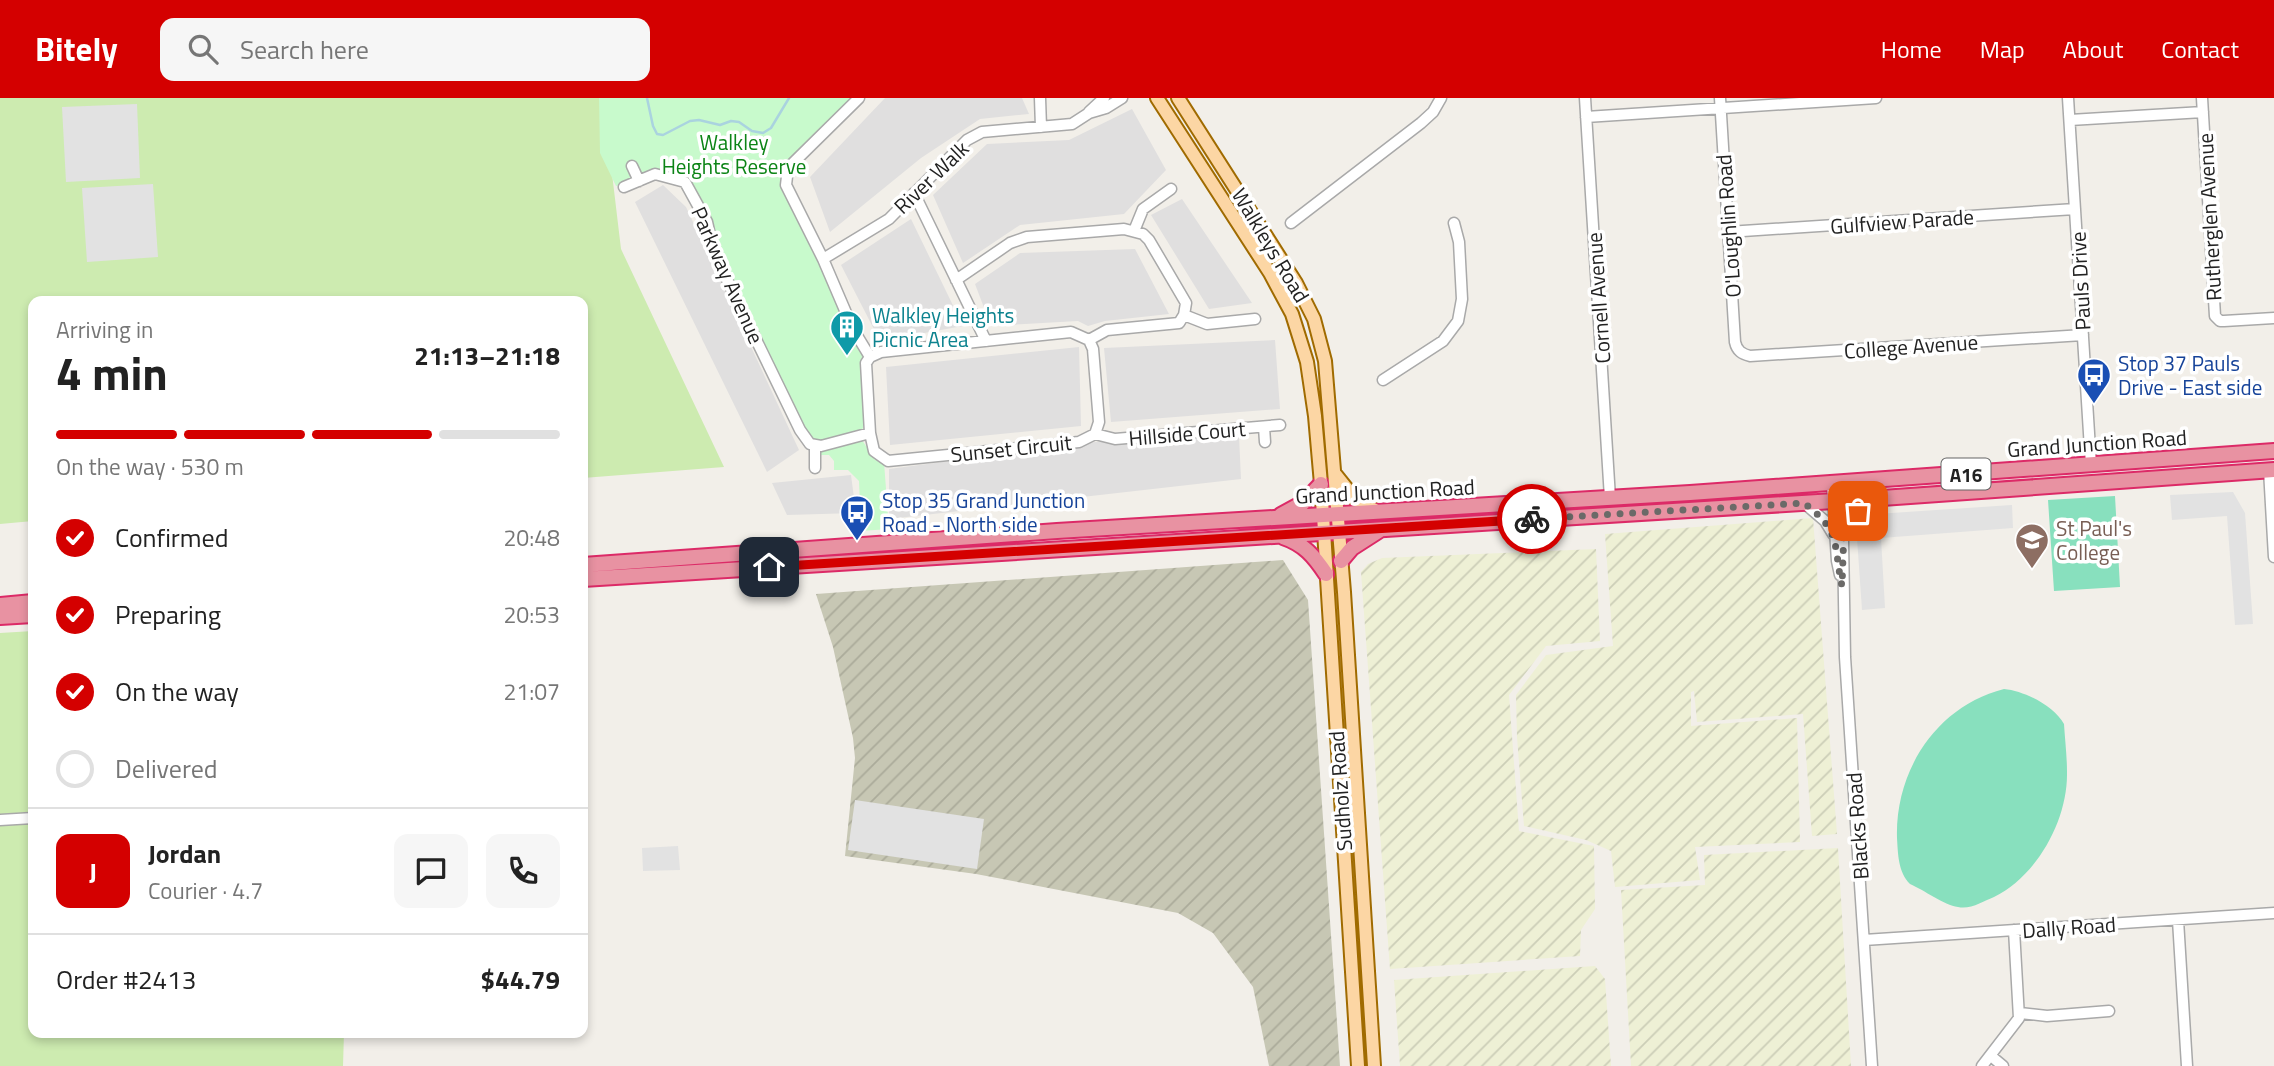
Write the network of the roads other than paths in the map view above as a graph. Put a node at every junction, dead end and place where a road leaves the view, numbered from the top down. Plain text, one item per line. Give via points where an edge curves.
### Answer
1 (859, 98) edge
2 (1040, 98) edge
3 (1104, 98) edge
4 (1122, 98) edge
5 (1157, 98) edge
6 (1178, 98) edge
7 (1441, 98) edge
8 (1584, 98) edge
9 (1876, 98) edge
10 (2068, 98) edge
11 (2202, 98) edge
12 (1720, 103) edge
13 (2203, 112) junction
14 (1089, 113) junction
15 (1586, 117) junction
16 (2070, 120) junction
17 (1041, 127) junction
18 (632, 166) dead end
19 (639, 181) junction
20 (624, 187) dead end
21 (1171, 189) dead end
22 (914, 193) junction
23 (2076, 209) junction
24 (1290, 223) dead end
25 (1454, 223) dead end
26 (1133, 231) junction
27 (1728, 232) junction
28 (823, 259) junction
29 (956, 280) junction
30 (1184, 315) junction
31 (2274, 318) edge
32 (1255, 319) dead end
33 (2083, 335) junction
34 (1089, 340) junction
35 (986, 341) junction
36 (1740, 352) joint
37 (870, 356) junction
38 (1383, 380) dead end
39 (1280, 425) dead end
40 (1264, 427) junction
41 (870, 433) junction
42 (1095, 434) junction
43 (1265, 442) dead end
44 (815, 446) junction
45 (2274, 452) edge
46 (2091, 465) junction
47 (815, 468) dead end
48 (2271, 470) edge
49 (1335, 475) junction
50 (1837, 483) junction
51 (1321, 484) junction
52 (2093, 484) junction
53 (1609, 498) junction
54 (1882, 499) junction
55 (1838, 501) junction
56 (1804, 503) junction
57 (1380, 513) junction
58 (1330, 515) junction
59 (1611, 515) junction
60 (1273, 519) junction
61 (1384, 528) junction
62 (1339, 531) junction
63 (1324, 532) junction
64 (1840, 533) junction
65 (1278, 535) junction
66 (2274, 557) edge
67 (1341, 561) junction
68 (588, 565) edge
69 (1326, 574) junction
70 (588, 579) edge
71 (28, 602) edge
72 (0, 605) edge
73 (28, 615) edge
74 (0, 617) edge
75 (28, 818) edge
76 (0, 820) edge
77 (2274, 914) edge
78 (2178, 920) junction
79 (2014, 930) junction
80 (1864, 940) junction
81 (2109, 1011) dead end
82 (2020, 1013) junction
83 (1990, 1056) junction
84 (1358, 1066) edge
85 (1374, 1066) edge
86 (1872, 1066) edge
87 (1982, 1066) edge
88 (2003, 1066) edge
89 (2187, 1066) edge

1 - 28 street via 789,168 786,185
2 - 17 street
3 - 14 street, River Walk
4 - 14 street, River Walk
5 - 51 main road, Walkleys Road via 1292,314 1307,362
6 - 49 main road, Walkleys Road via 1286,265 1314,319 1327,373
7 - 24 street via 1421,123
8 - 15 street, Cornell Avenue
9 - 12 street
10 - 16 street, Pauls Drive
11 - 13 street, Rutherglen Avenue
12 - 15 street
12 - 27 street, O'Loughlin Road
13 - 16 street
13 - 31 street, Rutherglen Avenue via 2214,316 2220,321
14 - 17 street, River Walk via 1072,124
15 - 53 street, Cornell Avenue
16 - 23 street, Pauls Drive
17 - 22 street, River Walk via 982,132 967,140
18 - 19 street
19 - 20 street, Parkway Avenue
19 - 44 street, Parkway Avenue via 655,174 685,182 800,430
21 - 26 street via 1143,209
22 - 28 street, River Walk via 889,219
22 - 29 street
23 - 27 street, Gulfview Parade
23 - 33 street, Pauls Drive
25 - 38 street via 1462,299 1458,321 1443,341
26 - 29 street via 1017,239
26 - 30 street via 1149,240 1186,303
27 - 36 street, O'Loughlin Road via 1735,342
28 - 37 street via 853,329
29 - 35 street
30 - 32 street via 1207,324
30 - 34 street via 1179,323 1107,330
33 - 36 street, College Avenue via 1751,356
33 - 46 street, Pauls Drive
34 - 35 street via 1071,332
34 - 42 street, Sunset Circuit via 1099,422
35 - 37 street
37 - 41 street, Sunset Circuit via 866,363
39 - 40 street, Hillside Court
40 - 42 street, Hillside Court via 1115,439
40 - 43 street
41 - 42 street, Sunset Circuit via 874,451 888,461 1079,442
41 - 44 street
44 - 47 street
45 - 46 highway, Grand Junction Road / A16
46 - 50 highway, Grand Junction Road / A16
46 - 52 highway
48 - 52 highway, Grand Junction Road / A16
48 - 66 street
49 - 57 main road via 1356,500
49 - 58 main road, Walkleys Road
50 - 53 highway, Grand Junction Road / A16
50 - 55 street, Blacks Road
51 - 58 main road, Walkleys Road
51 - 60 highway via 1303,503
52 - 54 highway, Grand Junction Road / A16
53 - 57 highway, Grand Junction Road / A16
53 - 59 highway
54 - 55 highway, Grand Junction Road / A16
54 - 64 highway via 1858,511
55 - 56 highway, Grand Junction Road / A16
55 - 64 street, Blacks Road
56 - 59 highway, Grand Junction Road / A16
56 - 64 street
57 - 58 highway, Grand Junction Road / A16
58 - 60 highway, Grand Junction Road / A16
58 - 62 main road, Walkleys Road
58 - 63 main road, Sudholz Road
59 - 61 highway, Grand Junction Road / A16
60 - 68 highway, Grand Junction Road / A16
61 - 62 highway, Grand Junction Road / A16
61 - 67 highway via 1352,548
62 - 63 highway, Grand Junction Road / A16
62 - 67 main road, Sudholz Road
63 - 65 highway, Grand Junction Road / A16
63 - 69 main road, Sudholz Road
64 - 80 street, Blacks Road
65 - 69 highway via 1308,550
65 - 70 highway, Grand Junction Road / A16
67 - 85 main road, Sudholz Road
69 - 84 main road, Sudholz Road
71 - 72 highway
73 - 74 highway
75 - 76 street
77 - 78 street, Dally Road
78 - 79 street, Dally Road
78 - 89 street
79 - 80 street, Dally Road
79 - 82 street
80 - 86 street, Blacks Road
81 - 82 street via 2047,1016
82 - 83 street
83 - 87 street
83 - 88 street

